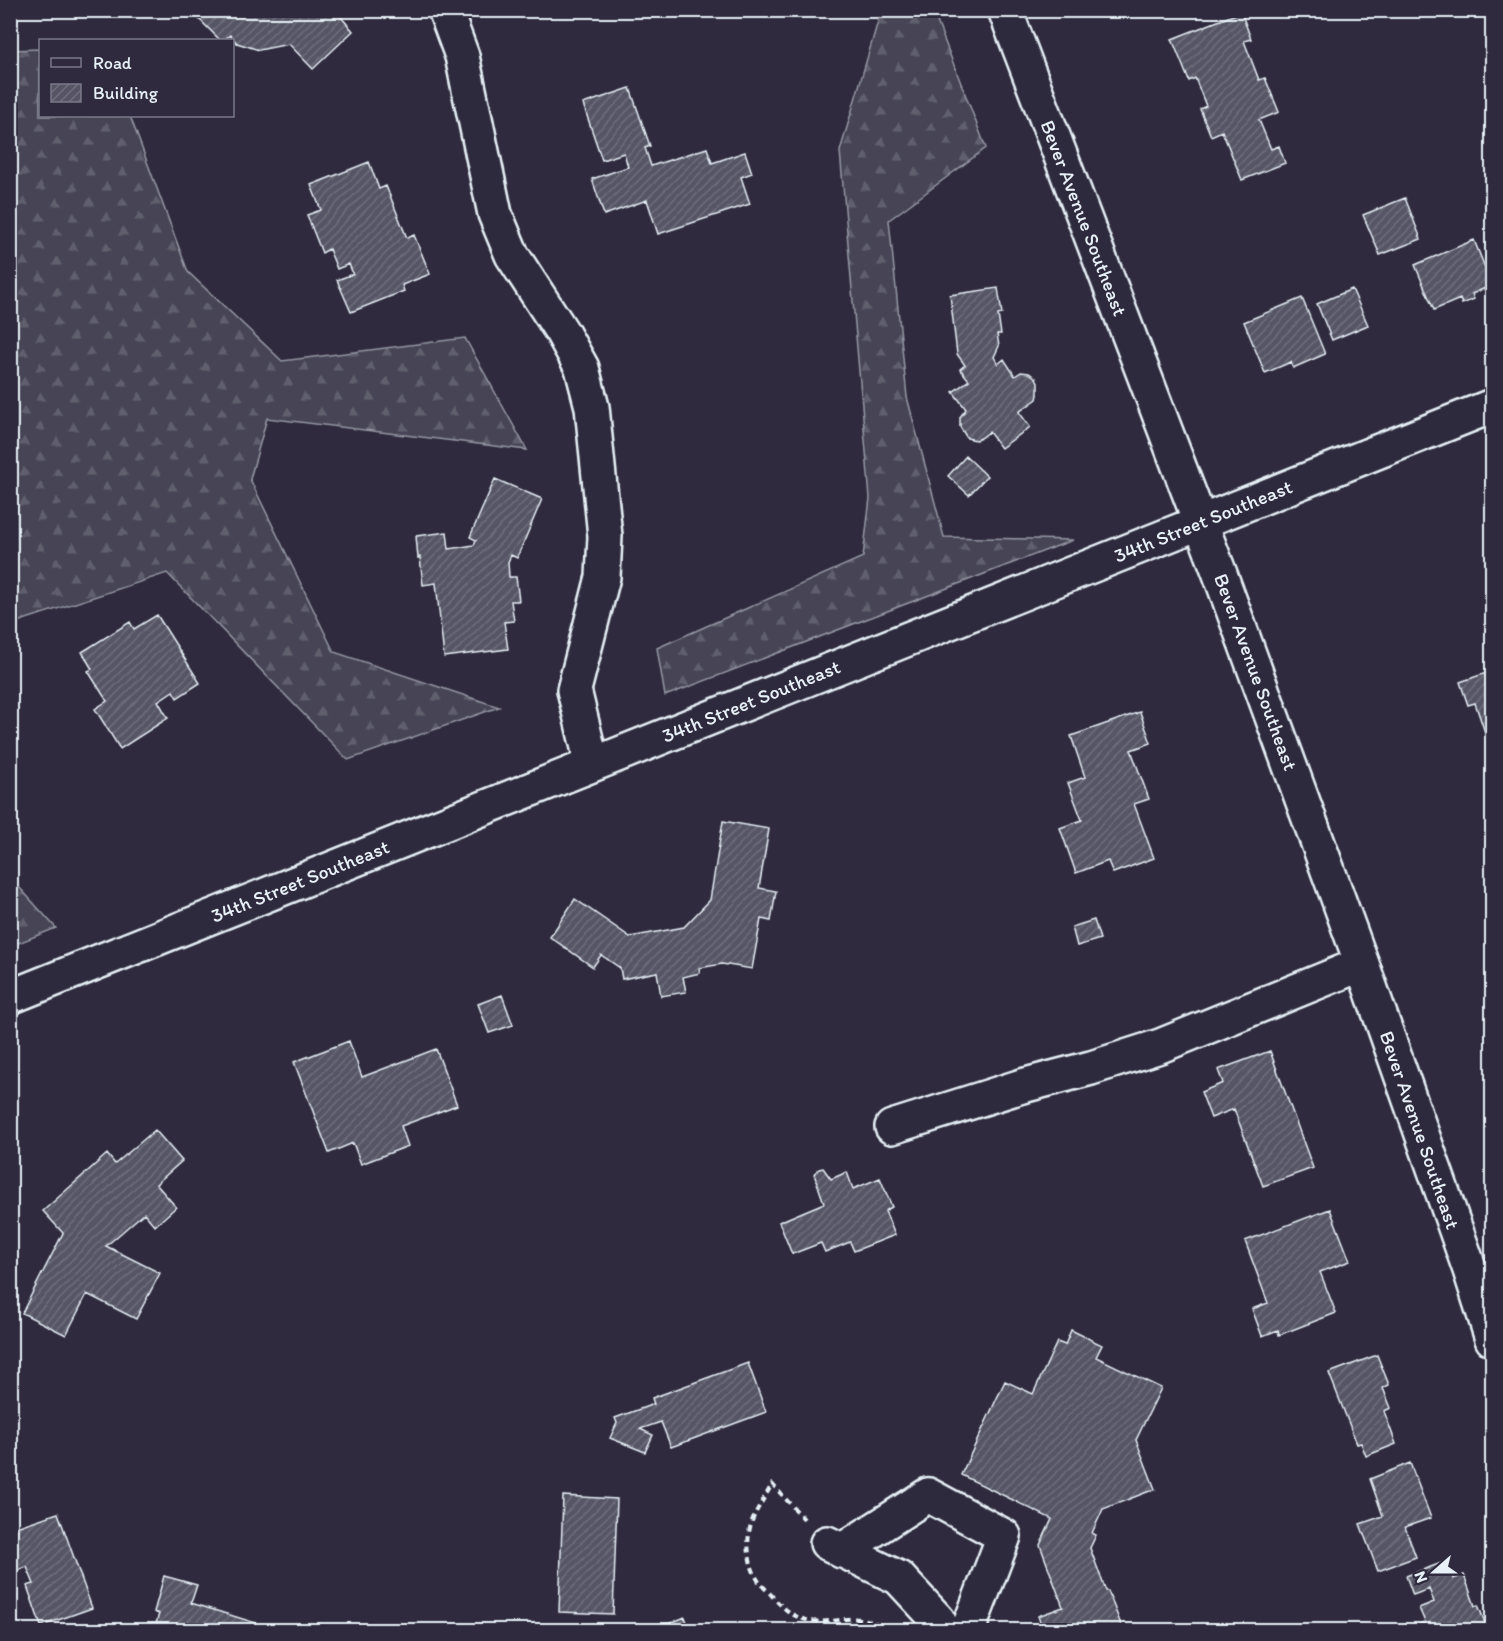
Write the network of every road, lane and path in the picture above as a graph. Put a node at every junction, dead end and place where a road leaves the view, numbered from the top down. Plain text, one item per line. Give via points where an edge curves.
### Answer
1 (445, 10) edge
2 (1005, 10) edge
3 (1492, 406) edge
4 (1201, 522) junction
5 (592, 764) junction
6 (1362, 964) junction
7 (10, 997) edge
8 (892, 1127) dead end
9 (1481, 1265) edge
10 (1492, 1340) edge
11 (834, 1547) junction
12 (888, 1630) edge
13 (943, 1630) edge
14 (968, 1630) edge

1 - 5 street via 462,56 495,214 512,255 582,368 592,407 605,536 603,577 574,690
2 - 4 street, Bever Avenue Southeast
3 - 4 street, 34th Street Southeast
4 - 5 street, 34th Street Southeast
4 - 6 street, Bever Avenue Southeast
5 - 7 street, 34th Street Southeast
6 - 8 street via 1160,1046
6 - 9 street, Bever Avenue Southeast
9 - 10 street, Bever Avenue Southeast
11 - 12 path via 772,1484 752,1521 748,1538 748,1552 759,1583 796,1617 817,1621 862,1618
11 - 13 street via 899,1578
11 - 14 street via 928,1495 1004,1536

